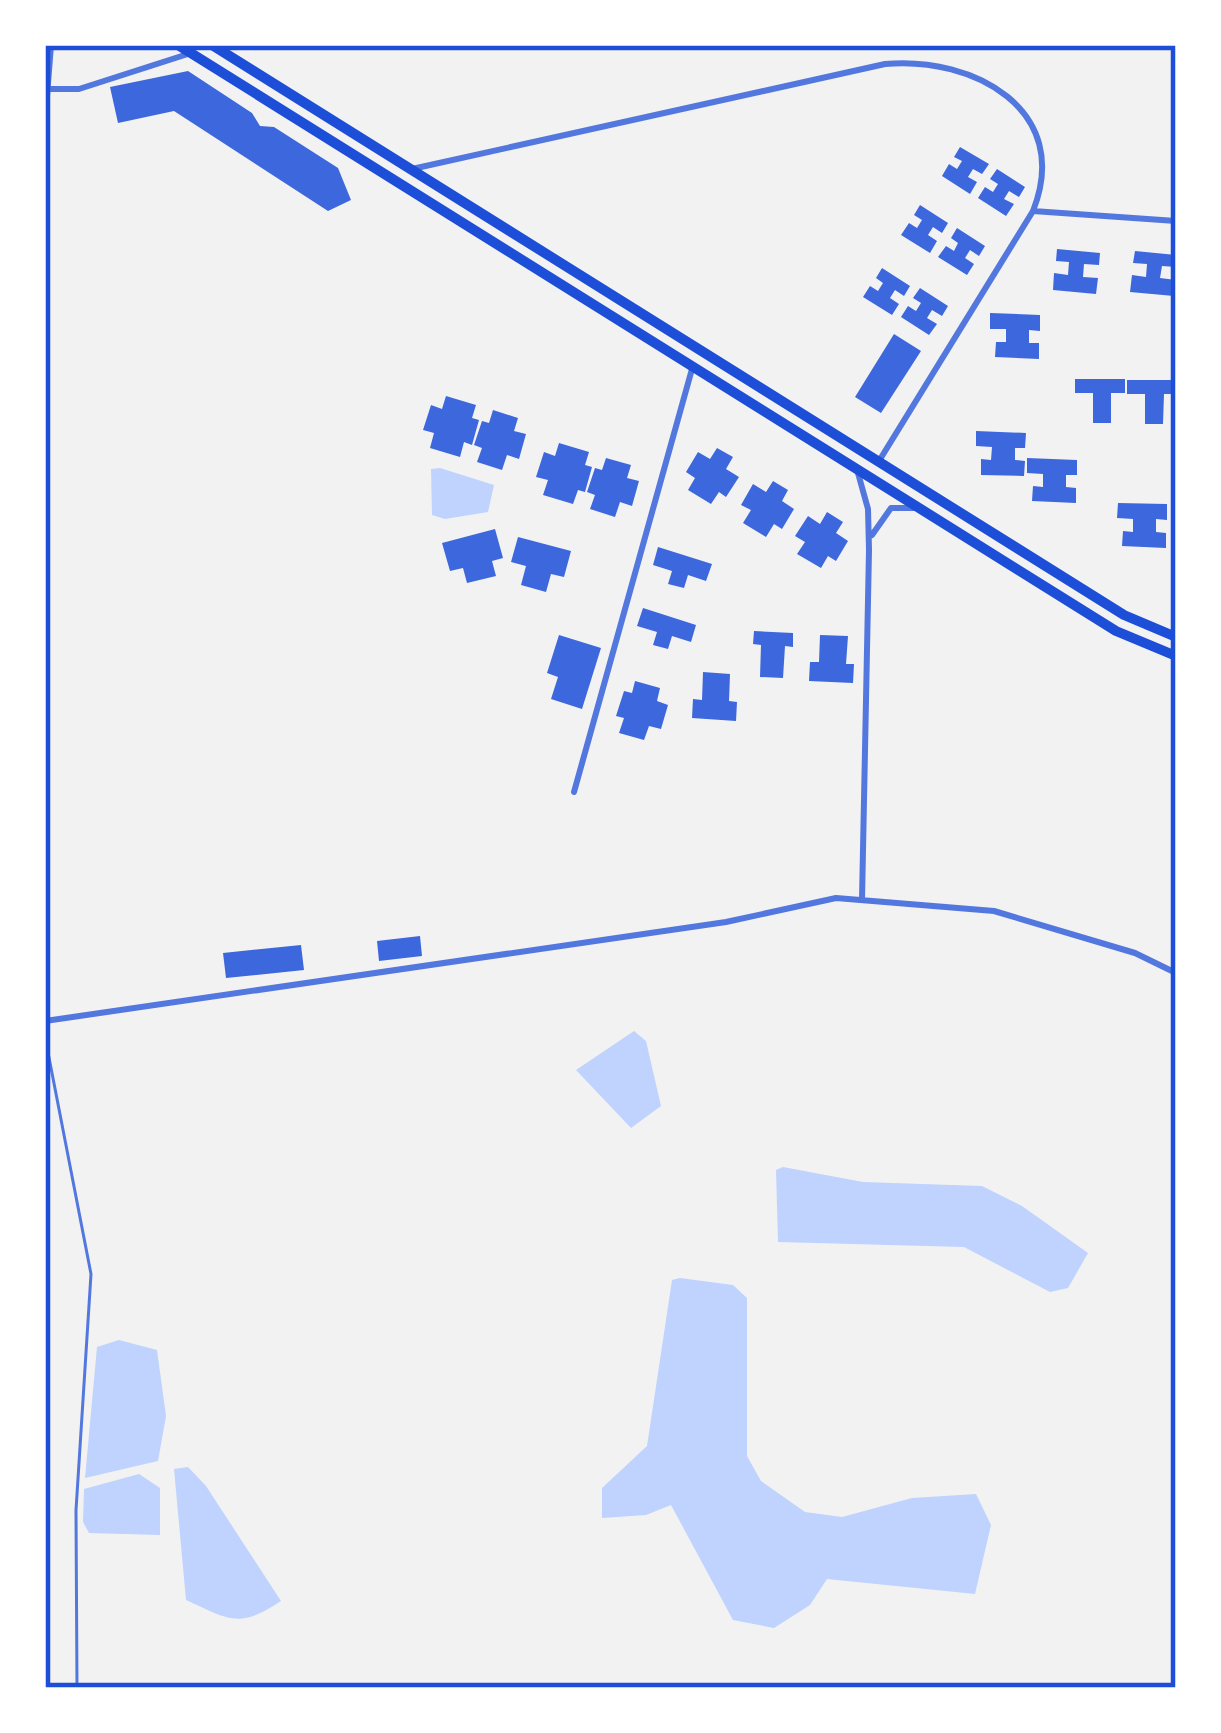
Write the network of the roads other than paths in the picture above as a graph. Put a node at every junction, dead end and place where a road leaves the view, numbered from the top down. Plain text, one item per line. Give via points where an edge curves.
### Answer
1 (51, 45) edge
2 (178, 45) edge
3 (212, 45) edge
4 (191, 53) junction
5 (48, 89) edge
6 (45, 122) edge
7 (412, 169) junction
8 (1033, 211) junction
9 (1176, 221) edge
10 (692, 369) junction
11 (879, 460) junction
12 (854, 467) junction
13 (922, 510) junction
14 (869, 550) junction
15 (1176, 634) edge
16 (1176, 656) edge
17 (574, 791) dead end
18 (862, 900) junction
19 (1176, 973) edge
20 (45, 1021) edge
21 (45, 1037) edge
22 (77, 1688) edge

1 - 5 street
2 - 4 highway
3 - 7 highway
4 - 5 street via 80,89
4 - 10 highway
5 - 6 street
7 - 8 street via 913,62 944,65 998,90 1030,116 1046,162
7 - 11 highway
8 - 9 street
8 - 11 street
10 - 12 highway
10 - 17 street
11 - 15 highway via 1124,615
12 - 13 highway
12 - 14 street via 864,482
13 - 14 street via 882,513
13 - 16 highway via 1116,631
14 - 18 street
18 - 19 street via 994,911 1135,952
18 - 20 street
21 - 22 lane via 91,1274 76,1510

